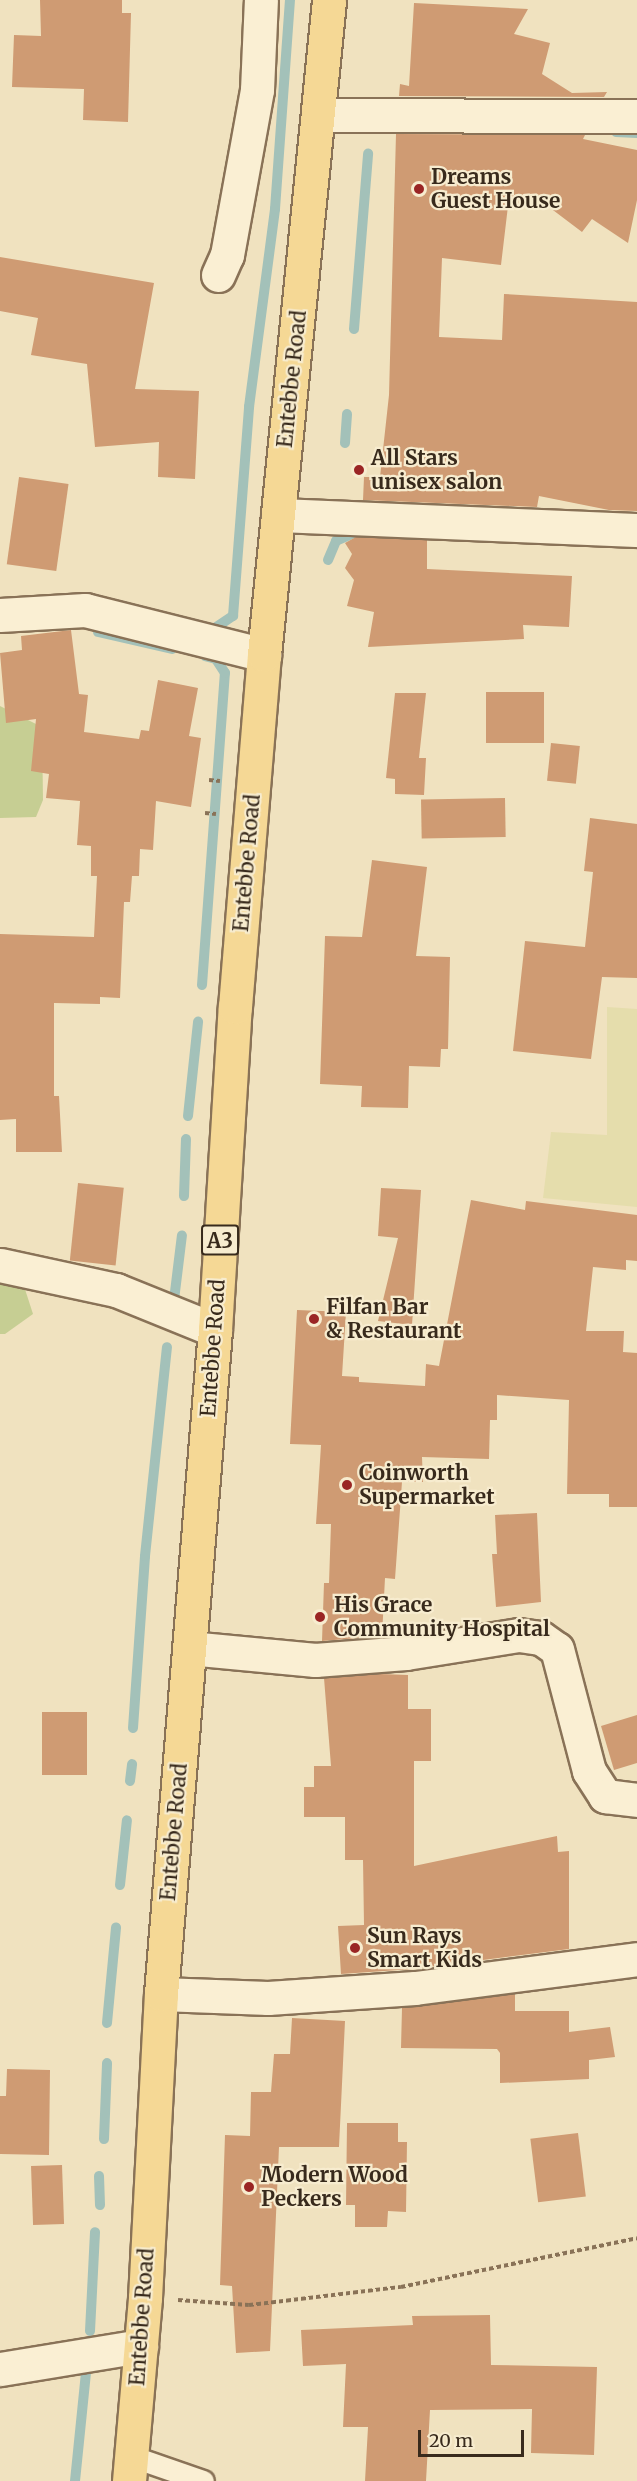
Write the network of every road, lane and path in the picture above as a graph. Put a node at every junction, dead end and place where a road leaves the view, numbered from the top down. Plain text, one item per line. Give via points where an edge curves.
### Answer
1 (261, 0) edge
2 (329, 0) edge
3 (319, 115) junction
4 (637, 116) edge
5 (218, 275) dead end
6 (278, 515) junction
7 (637, 530) edge
8 (0, 615) edge
9 (264, 655) junction
10 (0, 1265) edge
11 (215, 1330) junction
12 (189, 1648) junction
13 (637, 1800) edge
14 (637, 1959) edge
15 (161, 1994) junction
16 (637, 2238) edge
17 (145, 2298) junction
18 (141, 2346) junction
19 (0, 2369) edge
20 (130, 2469) edge
21 (203, 2481) edge

1 - 5 street via 257,90 227,255
2 - 3 main road, Entebbe Road / A3
3 - 4 street
3 - 6 main road, Entebbe Road / A3
6 - 7 street
6 - 9 main road, Entebbe Road / A3
8 - 9 street via 85,610
9 - 11 main road, Entebbe Road / A3 via 235,1007
10 - 11 street via 116,1290
11 - 12 main road, Entebbe Road / A3
12 - 13 street via 315,1660 406,1653 519,1635 541,1638 557,1649 589,1771 605,1796
12 - 15 main road, Entebbe Road / A3
14 - 15 street via 415,1988 268,1998
15 - 17 main road, Entebbe Road / A3
16 - 17 path via 380,2289 249,2305
17 - 18 main road, Entebbe Road / A3
18 - 19 street
18 - 20 main road, Entebbe Road / A3
20 - 21 lane

